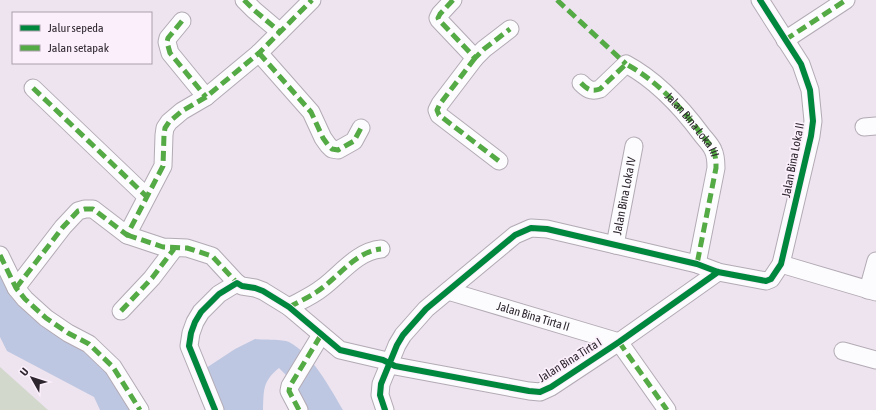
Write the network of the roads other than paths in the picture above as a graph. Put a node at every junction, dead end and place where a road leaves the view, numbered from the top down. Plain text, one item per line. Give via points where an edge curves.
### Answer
1 (244, 0) edge
2 (312, 0) edge
3 (453, 0) edge
4 (760, 0) edge
5 (846, 0) edge
6 (182, 21) dead end
7 (510, 29) dead end
8 (280, 32) junction
9 (785, 40) junction
10 (259, 53) junction
11 (475, 58) junction
12 (581, 83) dead end
13 (33, 88) dead end
14 (206, 97) junction
15 (361, 128) dead end
16 (634, 146) dead end
17 (499, 161) dead end
18 (146, 196) junction
19 (126, 235) junction
20 (615, 246) junction
21 (174, 249) junction
22 (381, 249) dead end
23 (0, 255) edge
24 (876, 261) edge
25 (697, 264) junction
26 (781, 264) junction
27 (718, 272) junction
28 (237, 283) junction
29 (16, 288) junction
30 (448, 291) junction
31 (872, 291) edge
32 (289, 307) junction
33 (121, 311) dead end
34 (322, 336) junction
35 (619, 342) junction
36 (843, 351) dead end
37 (876, 360) edge
38 (389, 364) junction
39 (140, 410) edge
40 (215, 410) edge
41 (299, 410) edge
42 (385, 410) edge
43 (667, 410) edge

1 - 8 street
2 - 8 street
3 - 11 street via 438,18
4 - 9 street, Jalan Bina Loka II
5 - 9 street
6 - 14 street via 168,38 170,53
7 - 11 street
8 - 10 street
9 - 26 street, Jalan Bina Loka II via 801,64 810,90 813,121
10 - 14 street
10 - 15 street via 303,101 323,138 332,148 338,150 354,141
11 - 17 street via 437,110 439,115
12 - 25 street, Jalan Bina Loka III via 587,89 600,89 626,64 641,72 679,108 713,150 716,168
13 - 18 street
14 - 18 street via 182,111 165,128 164,166
16 - 20 street, Jalan Bina Loka IV
18 - 19 street
19 - 21 street
19 - 29 street via 93,209 78,211
20 - 25 street
20 - 30 street via 547,229 531,228 514,235
21 - 28 street via 187,248 212,256
21 - 33 street via 152,278
22 - 32 street via 359,257 321,289
23 - 29 street
24 - 31 street
25 - 27 street
26 - 27 street via 771,279 766,281
26 - 31 street
27 - 35 street, Jalan Bina Tirta I
28 - 32 street, Jalan Bina Tirta I via 263,291
28 - 40 street via 219,294 201,312 191,333 189,346
29 - 39 street via 46,318 89,344 113,367
30 - 35 street, Jalan Bina Tirta II
30 - 38 street via 426,309 403,335
32 - 34 street, Jalan Bina Tirta I
34 - 38 street, Jalan Bina Tirta I via 340,350 383,360
34 - 41 street via 290,386 289,392
35 - 38 street, Jalan Bina Tirta I via 540,392
35 - 43 street
36 - 37 street
38 - 42 street via 381,384 380,395

